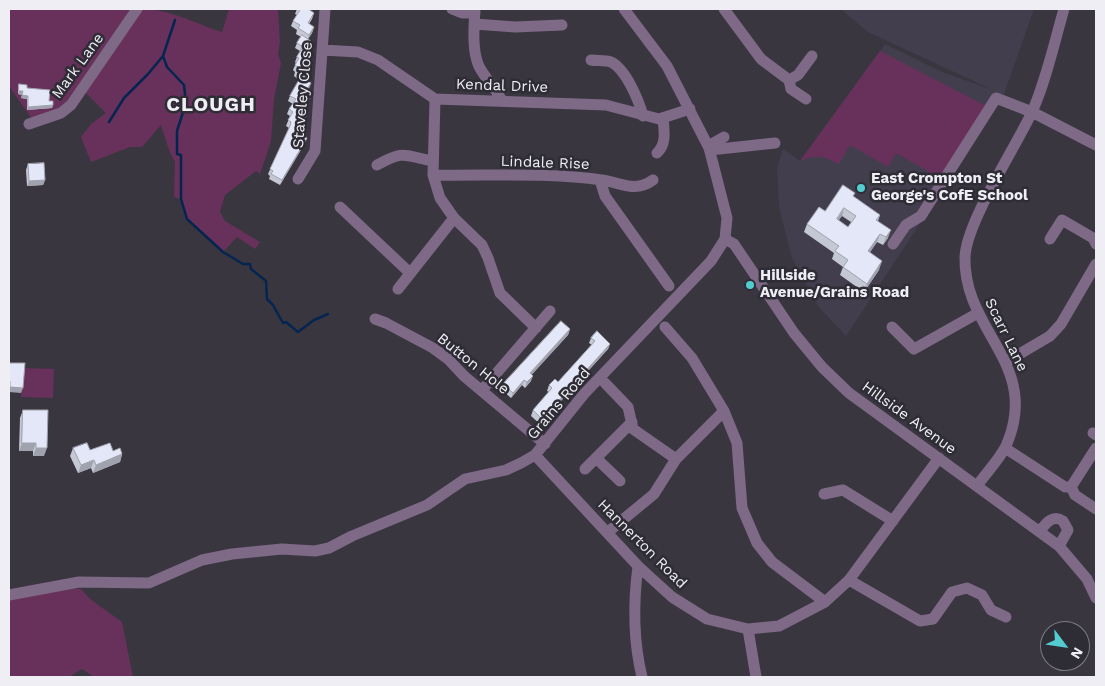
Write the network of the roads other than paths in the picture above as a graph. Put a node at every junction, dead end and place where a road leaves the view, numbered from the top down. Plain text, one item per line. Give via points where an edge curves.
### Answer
1 (137, 9) edge
2 (325, 9) edge
3 (452, 9) edge
4 (724, 9) edge
5 (1064, 9) edge
6 (628, 10) edge
7 (475, 15) edge
8 (562, 25) dead end
9 (323, 50) junction
10 (812, 56) dead end
11 (591, 60) dead end
12 (789, 80) junction
13 (435, 99) junction
14 (806, 99) dead end
15 (502, 100) junction
16 (690, 109) junction
17 (1032, 112) junction
18 (643, 116) junction
19 (663, 118) junction
20 (29, 124) dead end
21 (724, 137) dead end
22 (775, 143) dead end
23 (1096, 145) edge
24 (709, 148) junction
25 (657, 153) dead end
26 (433, 161) junction
27 (377, 165) dead end
28 (433, 175) junction
29 (298, 179) dead end
30 (600, 180) junction
31 (653, 180) dead end
32 (340, 207) dead end
33 (454, 218) junction
34 (725, 239) junction
35 (1050, 239) dead end
36 (893, 244) dead end
37 (1096, 244) edge
38 (1096, 264) edge
39 (410, 273) junction
40 (669, 286) dead end
41 (398, 289) dead end
42 (550, 311) dead end
43 (978, 313) junction
44 (375, 319) dead end
45 (665, 327) dead end
46 (892, 327) dead end
47 (536, 328) junction
48 (1006, 362) junction
49 (605, 383) dead end
50 (482, 390) junction
51 (724, 411) junction
52 (632, 422) junction
53 (545, 444) junction
54 (1005, 448) junction
55 (1096, 448) edge
56 (535, 455) junction
57 (596, 458) junction
58 (939, 458) junction
59 (676, 459) junction
60 (585, 469) dead end
61 (620, 481) dead end
62 (977, 486) junction
63 (1071, 487) junction
64 (824, 494) dead end
65 (1096, 508) edge
66 (893, 521) junction
67 (1040, 531) junction
68 (608, 532) junction
69 (1059, 546) junction
70 (638, 566) junction
71 (849, 580) junction
72 (9, 595) edge
73 (1096, 598) edge
74 (825, 602) junction
75 (1006, 618) dead end
76 (748, 628) junction
77 (642, 677) edge
78 (756, 677) edge

1 - 20 street, Mark Lane via 71,105 62,113
2 - 9 street, Staveley Close
3 - 7 street
4 - 12 street via 761,58
5 - 17 street, Scarr Lane
6 - 16 street via 667,66
7 - 8 street via 515,27
7 - 15 street via 474,49 479,66
9 - 13 street, Kendal Drive via 358,52 378,60
9 - 29 street, Staveley Close via 315,151
10 - 12 street via 798,75
11 - 18 street via 617,66 638,97
12 - 14 street via 791,89
13 - 15 street, Kendal Drive
13 - 26 street
15 - 18 street, Kendal Drive via 606,105
16 - 19 street, Kendal Drive
16 - 24 street
17 - 23 street
17 - 36 street via 996,98 921,216 906,225
17 - 43 street, Scarr Lane via 971,229 965,257 969,288
18 - 19 street, Kendal Drive
19 - 25 street via 665,138
21 - 24 street
22 - 24 street
24 - 34 street via 727,218
26 - 27 street via 408,153
26 - 28 street
28 - 30 street, Lindale Rise
28 - 33 street via 440,198
30 - 31 street, Lindale Rise via 635,188 644,187
30 - 40 street via 605,196
32 - 39 street
33 - 39 street
33 - 47 street via 482,245 500,293
34 - 53 street, Grains Road via 711,260 584,394
34 - 58 street, Hillside Avenue via 734,244 794,333 822,367 849,393
35 - 37 street via 1062,220 1093,238
38 - 48 street via 1062,324 1050,336
39 - 41 street
42 - 47 street
43 - 46 street via 914,349
43 - 48 street, Scarr Lane
44 - 50 street, Button Hole via 433,348
45 - 51 street via 692,358
47 - 50 street
48 - 54 street, Scarr Lane via 1017,402
49 - 52 street via 628,407
50 - 53 street, Button Hole
51 - 59 street
51 - 74 street via 737,443 742,508 757,543 772,562
52 - 57 street
52 - 59 street via 633,429
53 - 56 street, Grains Road
54 - 62 street, Scarr Lane
54 - 63 street via 1065,487
55 - 63 street
56 - 68 street, Hannerton Road
56 - 72 street, Grains Road via 506,470 465,479 427,505 329,548 232,554 202,560 149,583 79,582
57 - 60 street
57 - 61 street
58 - 62 street, Hillside Avenue
58 - 66 street, Hannerton Road
59 - 68 street via 654,494
62 - 67 street, Hillside Avenue
63 - 65 street via 1075,494
64 - 66 street via 843,490
66 - 71 street, Hannerton Road
67 - 69 street, Hillside Avenue
67 - 69 street via 1055,518 1063,521 1068,530
68 - 70 street, Hannerton Road
69 - 73 street, Hillside Avenue via 1077,565
70 - 76 street, Hannerton Road via 672,598 707,619
70 - 77 street via 634,623
71 - 74 street, Hannerton Road
71 - 75 street via 920,621 933,619 952,592 967,588 982,595 991,610
74 - 76 street, Hannerton Road via 779,626
76 - 78 street

